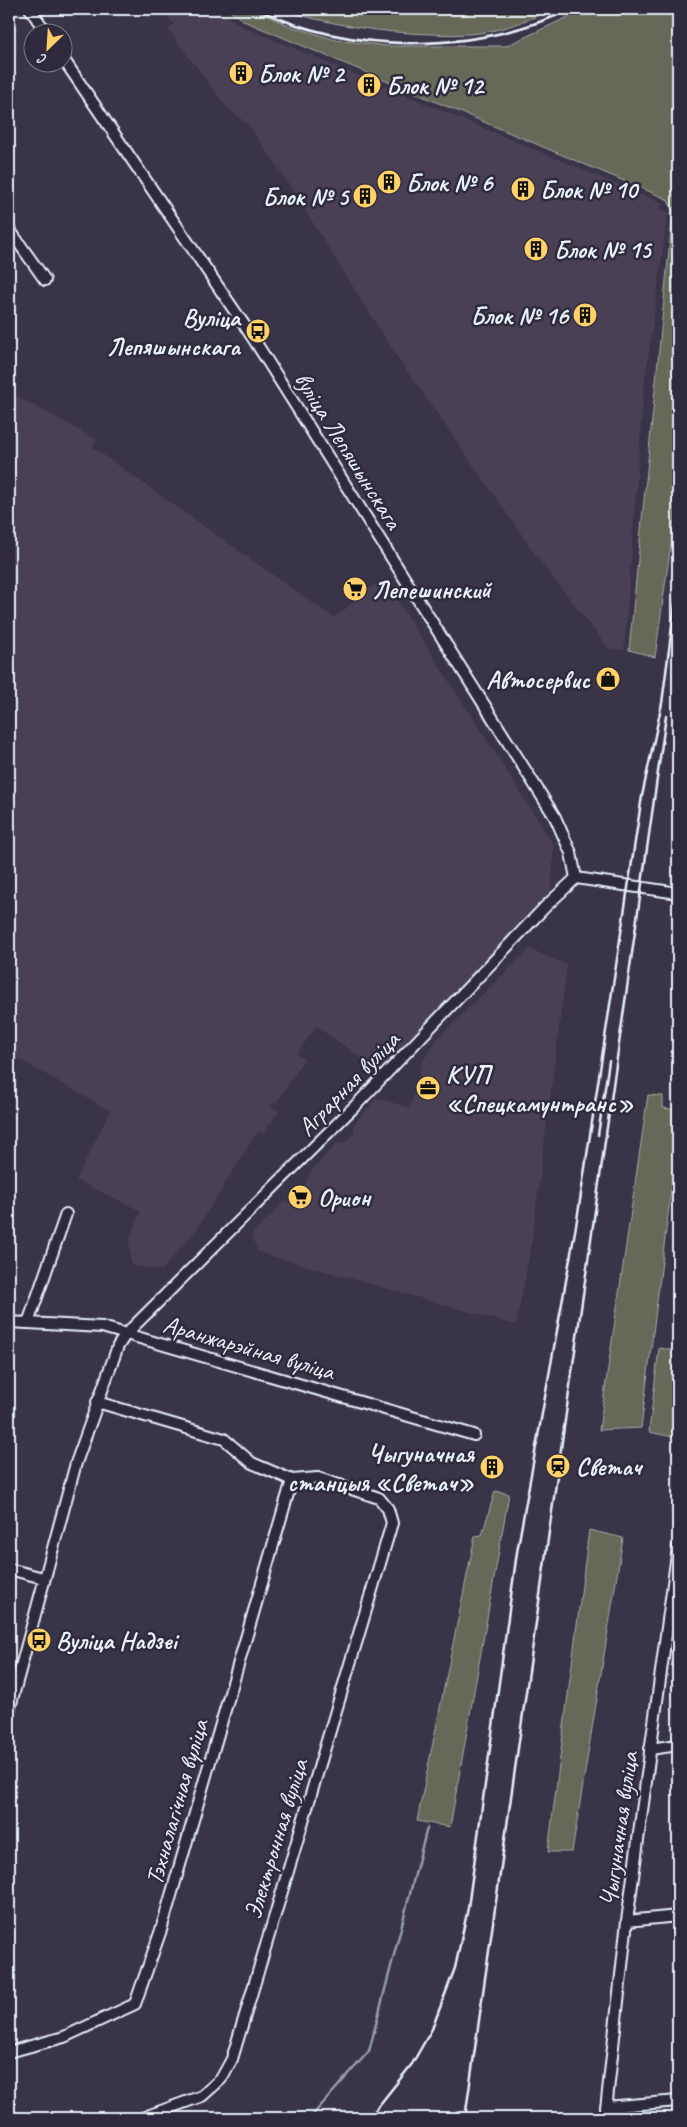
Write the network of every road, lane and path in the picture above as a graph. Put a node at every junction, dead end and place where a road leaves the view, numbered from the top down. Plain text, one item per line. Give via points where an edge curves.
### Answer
1 (30, 9) edge
2 (39, 22) edge
3 (72, 72) edge
4 (9, 228) edge
5 (45, 280) dead end
6 (576, 878) junction
7 (678, 893) edge
8 (66, 1214) dead end
9 (9, 1322) edge
10 (28, 1324) junction
11 (126, 1334) junction
12 (97, 1402) junction
13 (474, 1435) dead end
14 (292, 1480) junction
15 (678, 1547) edge
16 (9, 1569) edge
17 (43, 1578) junction
18 (9, 1711) edge
19 (678, 1746) edge
20 (650, 1749) junction
21 (678, 1916) edge
22 (627, 1921) junction
23 (9, 2052) edge
24 (678, 2100) edge
25 (606, 2107) junction
26 (142, 2118) edge
27 (605, 2118) edge

1 - 2 street
3 - 6 street, вуліца Лепяшынскага via 251,335 555,817 571,853
4 - 5 street
6 - 7 street
6 - 11 street, Аграрная вуліца via 254,1209
8 - 10 street
9 - 10 street, Аранжарэйная вуліца
10 - 11 street, Аранжарэйная вуліца via 102,1327
11 - 12 street, Аграрная вуліца via 110,1364
11 - 13 street, Аранжарэйная вуліца
12 - 14 street via 224,1439 252,1463
12 - 17 street, Аграрная вуліца
14 - 23 street, Тэхналагічная вуліца via 161,1930 135,2004 64,2037
14 - 26 street, Электронная вуліца via 318,1478 379,1498 388,1509 392,1523 232,2059 221,2079 202,2096
15 - 20 street, Чыгуначная вуліца
16 - 17 street
17 - 18 street, Аграрная вуліца
19 - 20 street
20 - 22 street, Чыгуначная вуліца
21 - 22 street
22 - 25 street, Чыгуначная вуліца
24 - 25 street
25 - 27 street, Чыгуначная вуліца

